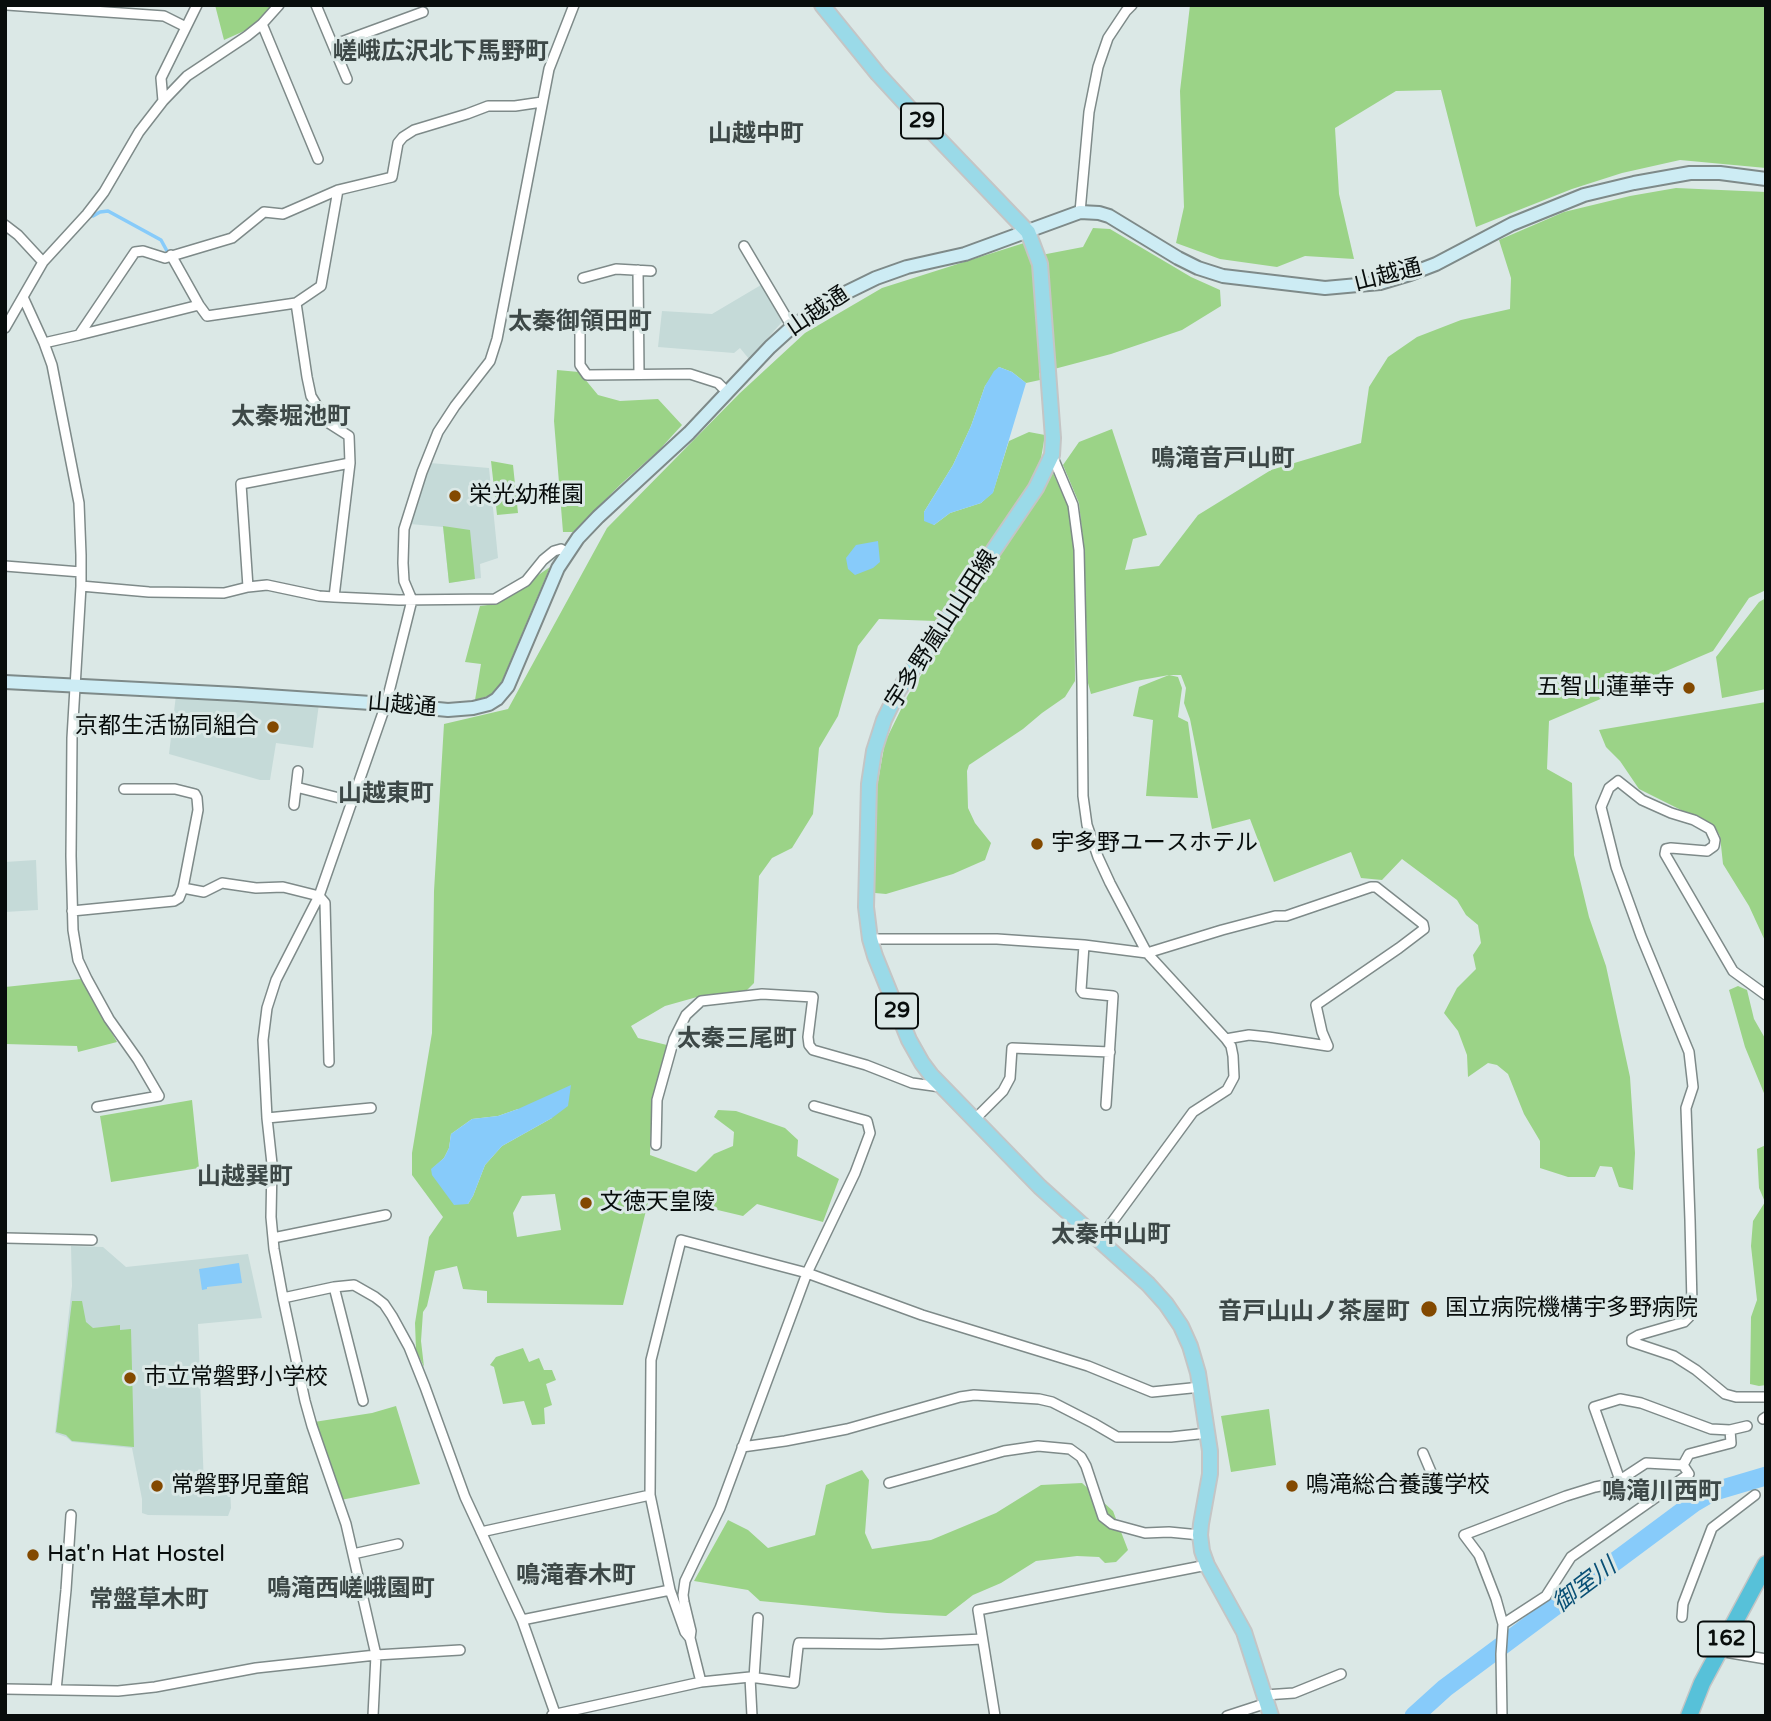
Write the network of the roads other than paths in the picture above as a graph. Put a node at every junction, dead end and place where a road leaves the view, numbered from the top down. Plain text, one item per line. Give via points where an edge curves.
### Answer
1 (7, 5) edge
2 (197, 5) edge
3 (279, 5) edge
4 (316, 5) edge
5 (574, 5) edge
6 (822, 5) edge
7 (1132, 5) edge
8 (423, 12) dead end
9 (262, 24) junction
10 (186, 27) junction
11 (333, 45) junction
12 (347, 79) dead end
13 (163, 101) junction
14 (542, 102) junction
15 (318, 159) dead end
16 (1766, 179) edge
17 (338, 190) junction
18 (1080, 212) junction
19 (5, 225) edge
20 (1028, 232) junction
21 (744, 246) dead end
22 (172, 255) junction
23 (43, 262) junction
24 (638, 270) junction
25 (651, 271) dead end
26 (583, 278) dead end
27 (23, 297) junction
28 (296, 303) junction
29 (199, 305) junction
30 (639, 316) junction
31 (792, 327) junction
32 (5, 328) edge
33 (79, 335) junction
34 (44, 343) junction
35 (639, 374) junction
36 (727, 392) junction
37 (1052, 455) junction
38 (350, 463) junction
39 (567, 552) junction
40 (5, 566) edge
41 (81, 572) junction
42 (81, 586) junction
43 (248, 587) junction
44 (334, 597) junction
45 (412, 600) junction
46 (5, 682) edge
47 (75, 685) junction
48 (386, 704) junction
49 (298, 772) dead end
50 (296, 787) junction
51 (124, 789) dead end
52 (351, 801) junction
53 (294, 805) dead end
54 (183, 888) junction
55 (319, 896) junction
56 (72, 911) junction
57 (870, 939) junction
58 (1084, 946) junction
59 (1147, 953) junction
60 (1766, 995) edge
61 (1226, 1039) junction
62 (1110, 1052) junction
63 (330, 1062) dead end
64 (941, 1087) junction
65 (1106, 1105) dead end
66 (814, 1106) dead end
67 (97, 1107) dead end
68 (370, 1108) dead end
69 (267, 1118) junction
70 (974, 1120) junction
71 (656, 1146) dead end
72 (386, 1215) dead end
73 (5, 1238) edge
74 (273, 1238) junction
75 (92, 1240) dead end
76 (1101, 1243) junction
77 (807, 1273) junction
78 (334, 1287) junction
79 (283, 1298) junction
80 (1201, 1387) junction
81 (1766, 1397) edge
82 (363, 1401) dead end
83 (1747, 1426) dead end
84 (1730, 1430) junction
85 (1208, 1433) junction
86 (742, 1447) junction
87 (1423, 1452) dead end
88 (1683, 1465) junction
89 (1620, 1480) junction
90 (889, 1483) dead end
91 (1437, 1486) dead end
92 (650, 1495) junction
93 (1755, 1495) dead end
94 (71, 1515) dead end
95 (481, 1532) junction
96 (1200, 1535) junction
97 (398, 1544) dead end
98 (353, 1554) junction
99 (1766, 1564) edge
100 (1207, 1565) junction
101 (670, 1590) junction
102 (1682, 1617) dead end
103 (758, 1618) dead end
104 (522, 1620) junction
105 (1503, 1624) junction
106 (690, 1638) junction
107 (982, 1639) junction
108 (460, 1650) dead end
109 (1719, 1651) junction
110 (376, 1655) junction
111 (1766, 1659) edge
112 (1341, 1674) dead end
113 (752, 1677) junction
114 (701, 1682) junction
115 (5, 1689) edge
116 (56, 1690) junction
117 (1268, 1704) edge
118 (554, 1715) edge
119 (373, 1716) edge
120 (752, 1716) edge
121 (995, 1716) edge
122 (1227, 1716) edge
123 (1502, 1716) edge
124 (1689, 1716) edge

1 - 10 street via 164,16
2 - 10 street
3 - 9 street
4 - 11 street
5 - 14 street via 549,69
6 - 20 main road, 宇多野嵐山山田線 / 29 via 878,74
7 - 18 street via 1108,38 1098,67
8 - 11 street
9 - 13 street via 187,76
9 - 15 street
10 - 13 street via 161,78
11 - 12 street
13 - 23 street via 88,214
14 - 17 street via 488,106 414,130 398,143 392,177
14 - 45 street via 490,361 438,432 404,529 404,581
16 - 18 street, 山越通 via 1690,173 1594,192 1541,211 1410,274 1339,288 1223,276 1178,258 1110,216
17 - 22 street via 283,214 264,212 232,238
17 - 28 street via 321,286
18 - 20 street, 山越通
19 - 23 street
20 - 31 street, 山越通 via 876,278 831,300
20 - 37 main road, 宇多野嵐山山田線 / 29 via 1040,264
21 - 31 street
22 - 29 street
22 - 33 street via 135,252
23 - 27 street
24 - 25 street
24 - 26 street via 616,269
24 - 30 street
27 - 32 street
27 - 34 street
28 - 29 street via 207,316
28 - 38 street via 312,396 327,422 349,436
29 - 33 street
30 - 35 street
30 - 35 street via 577,317 576,321 580,365 587,375
31 - 36 street, 山越通
33 - 34 street
34 - 41 street via 79,503
35 - 36 street via 690,374 718,383
36 - 39 street, 山越通
37 - 57 main road, 宇多野嵐山山田線 / 29 via 1036,488 898,691 884,720 869,784 866,906
37 - 59 street via 1073,505 1079,550 1087,825 1110,883
38 - 43 street via 241,484
38 - 44 street
39 - 45 street via 554,551 526,581 495,599
39 - 48 street, 山越通 via 508,687 497,699 456,710
40 - 41 street
41 - 42 street
42 - 43 street via 224,593
42 - 47 street
43 - 44 street via 267,585
44 - 45 street
45 - 48 street
46 - 47 street, 山越通
47 - 48 street, 山越通
47 - 56 street
48 - 52 street
49 - 50 street
50 - 52 street
50 - 53 street
51 - 54 street via 175,789 195,794 198,810
52 - 55 street
54 - 55 street via 204,892 222,883 283,887
54 - 56 street via 174,901
55 - 63 street via 326,903
55 - 69 street via 267,1008 263,1040
56 - 67 street via 78,960 86,979 159,1096
57 - 58 street via 997,939
57 - 64 main road, 宇多野嵐山山田線 / 29 via 909,1040
58 - 59 street
58 - 62 street via 1081,990 1113,996
59 - 61 street
59 - 61 street via 1286,916 1371,887 1423,924 1424,929 1399,948 1316,1005 1328,1046 1249,1035
60 - 81 street via 1733,971 1665,854 1671,848 1707,851 1714,846 1710,829 1642,800 1618,781 1609,788 1601,807 1616,867 1689,1052 1693,1087 1686,1108 1691,1312 1684,1322 1639,1335 1632,1342 1674,1356 1725,1394
61 - 76 street via 1234,1067 1227,1090 1193,1112
62 - 65 street
62 - 70 street via 1012,1048 1010,1077 1003,1091
64 - 70 main road, 宇多野嵐山山田線 / 29
64 - 71 street via 912,1083 813,1049 808,1037 813,997 762,994 701,1001 686,1015 674,1039 657,1100
66 - 77 street via 867,1121 870,1133
68 - 69 street
69 - 74 street
70 - 76 main road, 宇多野嵐山山田線 / 29
72 - 74 street
73 - 75 street
74 - 79 street
76 - 80 main road, 宇多野嵐山山田線 / 29 via 1148,1284 1175,1316 1190,1346
77 - 80 street via 1153,1392
77 - 86 street
77 - 92 street via 681,1240 651,1360
78 - 79 street
78 - 82 street
78 - 95 street via 360,1287 384,1304 392,1316 409,1347
79 - 98 street via 311,1421
80 - 85 main road, 宇多野嵐山山田線 / 29
83 - 84 street
84 - 88 street via 1731,1443 1689,1454
84 - 89 street via 1711,1429 1620,1399 1594,1407
85 - 86 street via 1117,1437 1052,1402 974,1395 846,1429
85 - 96 main road, 宇多野嵐山山田線 / 29 via 1210,1474
86 - 106 street via 720,1508 685,1581
87 - 91 street
88 - 89 street via 1646,1463
88 - 105 street via 1689,1474 1571,1557 1546,1596
89 - 105 street via 1464,1535 1479,1555
90 - 96 street via 1004,1451 1038,1446 1070,1449 1081,1457 1103,1517 1112,1524 1145,1533
92 - 95 street
92 - 101 street
93 - 102 street via 1712,1528
94 - 116 street
95 - 104 street
96 - 100 main road, 宇多野嵐山山田線 / 29
97 - 98 street
98 - 110 street
99 - 109 highway, 162
100 - 107 street via 978,1610
100 - 117 main road, 宇多野嵐山山田線 / 29 via 1244,1632
101 - 104 street
101 - 106 street
103 - 113 street
104 - 118 street
105 - 123 street
106 - 114 street
107 - 113 street via 799,1643 794,1683
107 - 121 street
108 - 110 street
109 - 111 street
109 - 124 highway, 162
110 - 116 street via 256,1668 155,1687
110 - 119 street
112 - 117 street
113 - 114 street
113 - 120 street
114 - 118 street
115 - 116 street
117 - 122 street

